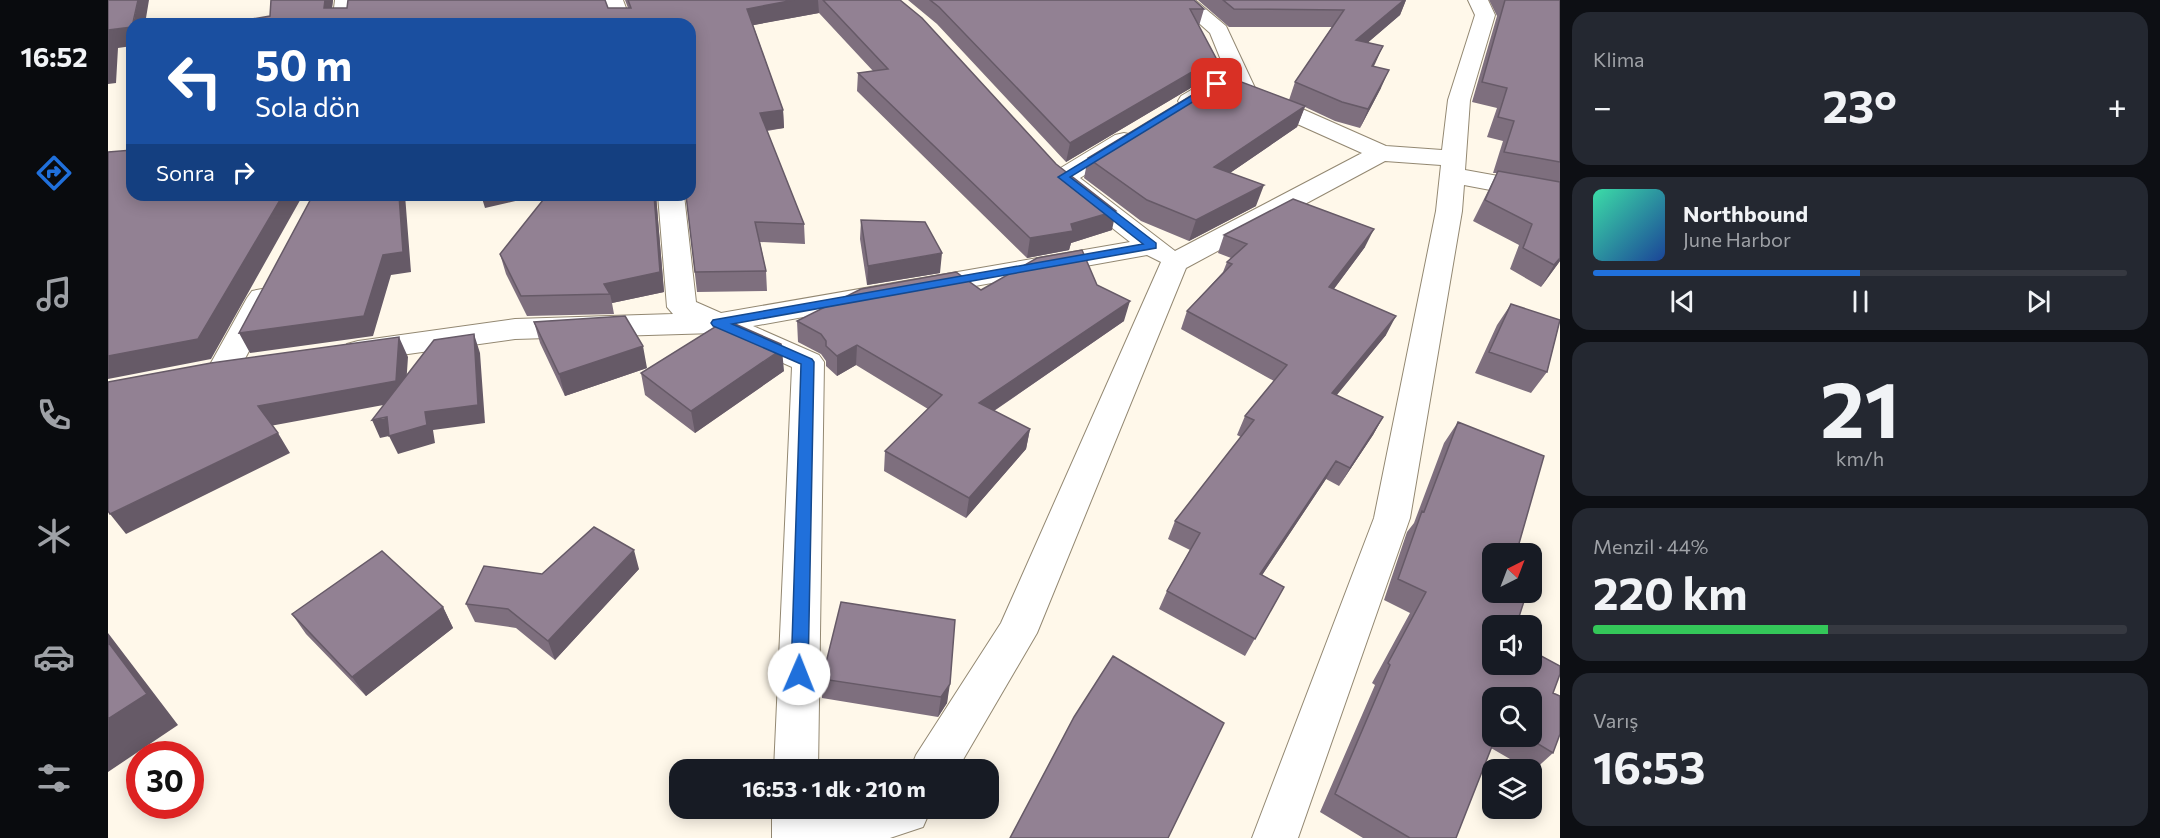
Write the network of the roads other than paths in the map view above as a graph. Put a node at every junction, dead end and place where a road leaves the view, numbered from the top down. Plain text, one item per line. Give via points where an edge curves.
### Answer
1 (345, 0) edge
2 (613, 0) edge
3 (1183, 0) edge
4 (1478, 0) edge
5 (343, 18) edge
6 (620, 18) edge
7 (1236, 73) junction
8 (1381, 153) junction
9 (1453, 167) junction
10 (1560, 195) edge
11 (672, 201) edge
12 (1163, 254) junction
13 (273, 278) edge
14 (717, 323) junction
15 (328, 356) edge
16 (258, 365) edge
17 (796, 759) edge
18 (939, 759) edge
19 (795, 819) edge
20 (902, 819) edge
21 (795, 838) edge
22 (804, 838) edge
23 (1275, 838) edge

1 - 5 street
2 - 6 street
3 - 7 street via 1219,30
4 - 9 street via 1485,15 1459,100
7 - 8 street via 1245,93
7 - 12 street via 1155,122 1056,168
8 - 9 street
8 - 12 street
9 - 10 street
9 - 23 street via 1449,211 1392,518
11 - 14 street via 682,307
12 - 14 street
12 - 18 street via 1017,633
13 - 16 street via 212,372
14 - 15 street via 516,329
14 - 17 street via 807,362
19 - 21 street
20 - 22 street

